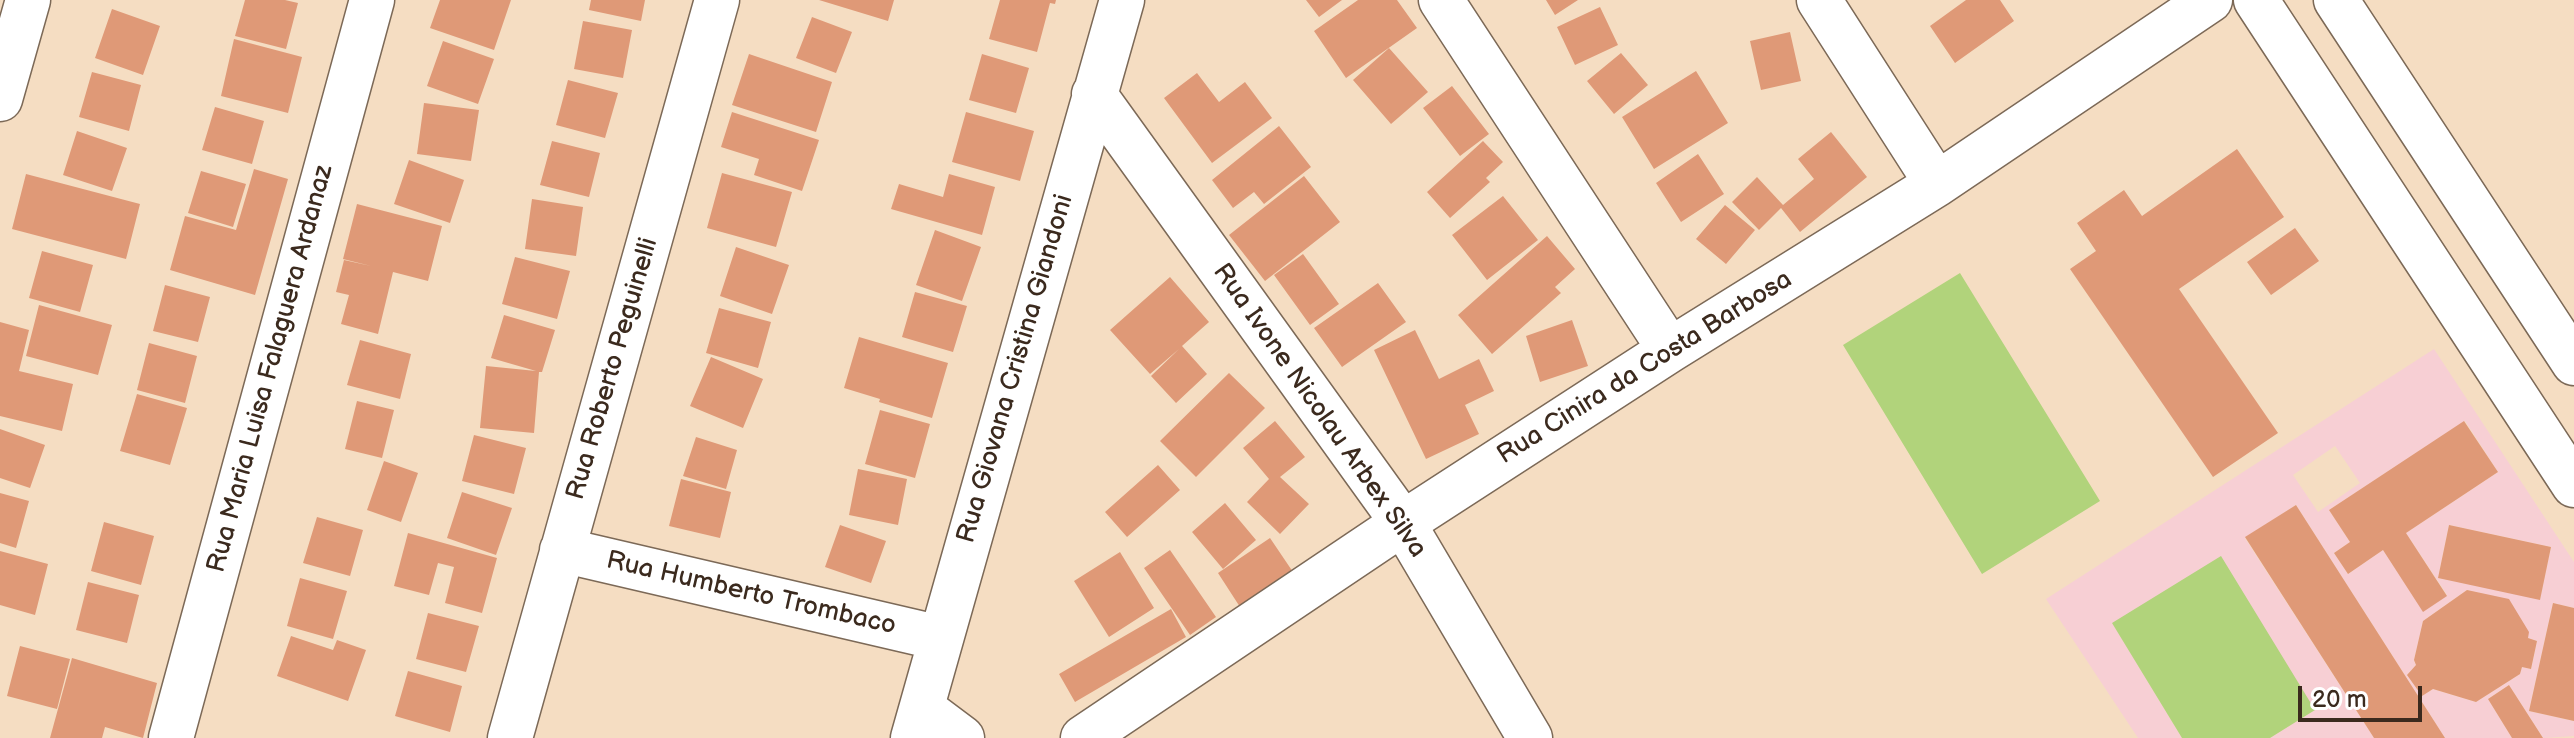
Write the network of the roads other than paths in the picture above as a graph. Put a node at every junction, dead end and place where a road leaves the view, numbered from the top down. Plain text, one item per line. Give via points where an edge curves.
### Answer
1 (28, 0) edge
2 (372, 0) edge
3 (717, 0) edge
4 (1122, 0) edge
5 (1441, 0) edge
6 (1819, 0) edge
7 (2210, 0) edge
8 (2256, 0) edge
9 (2336, 0) edge
10 (1094, 94) junction
11 (0, 99) edge
12 (1937, 184) junction
13 (1670, 350) junction
14 (2574, 363) edge
15 (2574, 485) edge
16 (1403, 523) junction
17 (562, 550) junction
18 (940, 638) junction
19 (918, 723) edge
20 (171, 738) edge
21 (510, 738) edge
22 (962, 738) edge
23 (1083, 738) edge
24 (1530, 738) edge

1 - 11 street
2 - 20 street, Rua Maria Luisa Falaguera Ardanaz
3 - 17 street, Rua Roberto Peguinelli
4 - 10 street, Rua Giovana Cristina Giandoni
5 - 13 street
6 - 12 street
7 - 12 street, Rua Cinira da Costa Barbosa
8 - 15 street
9 - 14 street
10 - 16 street, Rua Ivone Nicolau Arbex Silva
10 - 18 street, Rua Giovana Cristina Giandoni
12 - 13 street, Rua Cinira da Costa Barbosa
13 - 16 street, Rua Cinira da Costa Barbosa
16 - 23 street, Rua Cinira da Costa Barbosa
16 - 24 street, Rua Ivone Nicolau Arbex Silva
17 - 18 street, Rua Humberto Trombaco
17 - 21 street, Rua Roberto Peguinelli
18 - 19 street, Rua Giovana Cristina Giandoni
19 - 22 street

